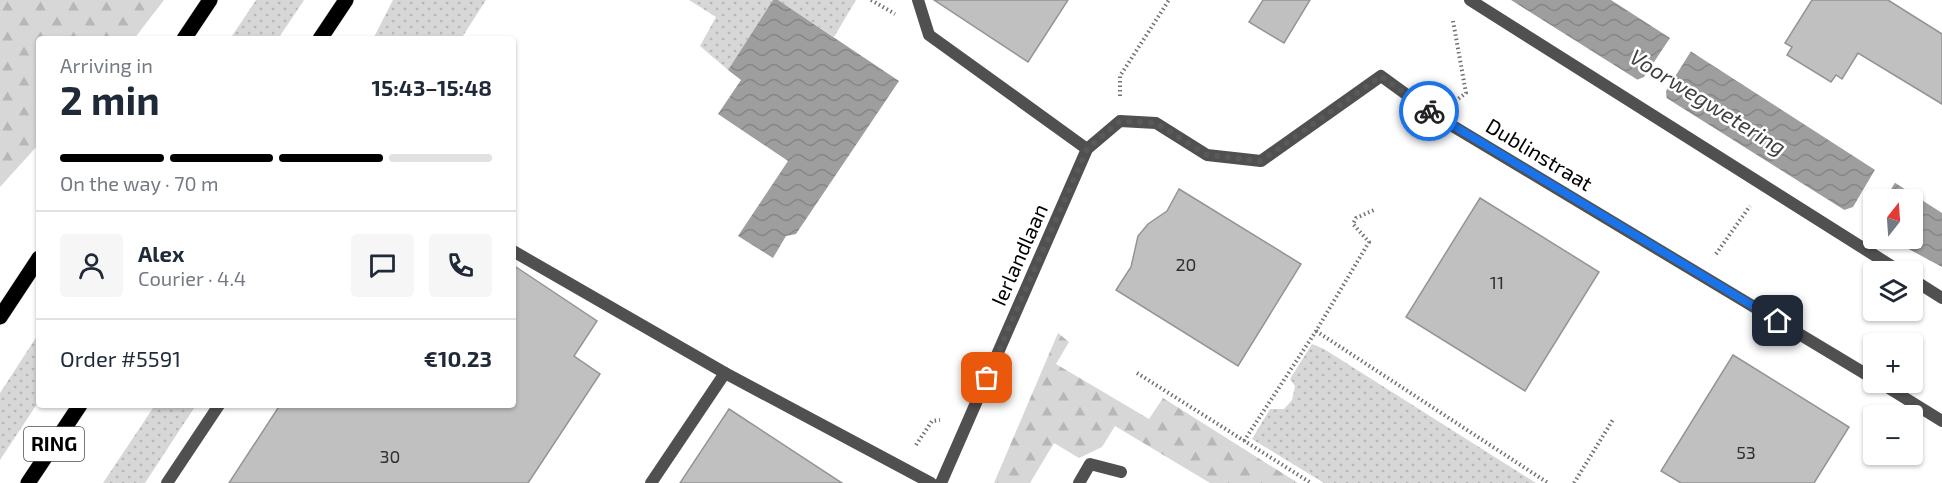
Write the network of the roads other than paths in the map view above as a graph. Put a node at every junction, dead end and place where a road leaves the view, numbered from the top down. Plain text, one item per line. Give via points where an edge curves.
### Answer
1 (210, 0) edge
2 (346, 0) edge
3 (918, 0) edge
4 (1470, 0) edge
5 (186, 36) edge
6 (322, 36) edge
7 (1120, 121) joint
8 (1087, 149) junction
9 (516, 253) edge
10 (1884, 261) edge
11 (36, 263) edge
12 (1923, 286) edge
13 (1942, 298) edge
14 (0, 317) edge
15 (1863, 372) edge
16 (725, 373) junction
17 (1897, 393) edge
18 (78, 408) edge
19 (217, 408) edge
20 (1942, 421) edge
21 (1121, 472) dead end
22 (28, 483) edge
23 (167, 483) edge
24 (651, 483) edge
25 (931, 483) edge
26 (941, 483) edge
27 (1079, 483) edge

1 - 5 main road
2 - 6 main road
3 - 8 street via 929,35
4 - 10 street
7 - 8 street, Ierlandlaan
7 - 15 street, Dublinstraat via 1156,123 1207,155 1261,161 1381,76 1436,116
8 - 26 street, Ierlandlaan
9 - 16 street
11 - 14 main road
12 - 13 street
16 - 24 street
16 - 25 street
17 - 20 street
18 - 22 main road, RING
19 - 23 street
21 - 27 street via 1090,464

